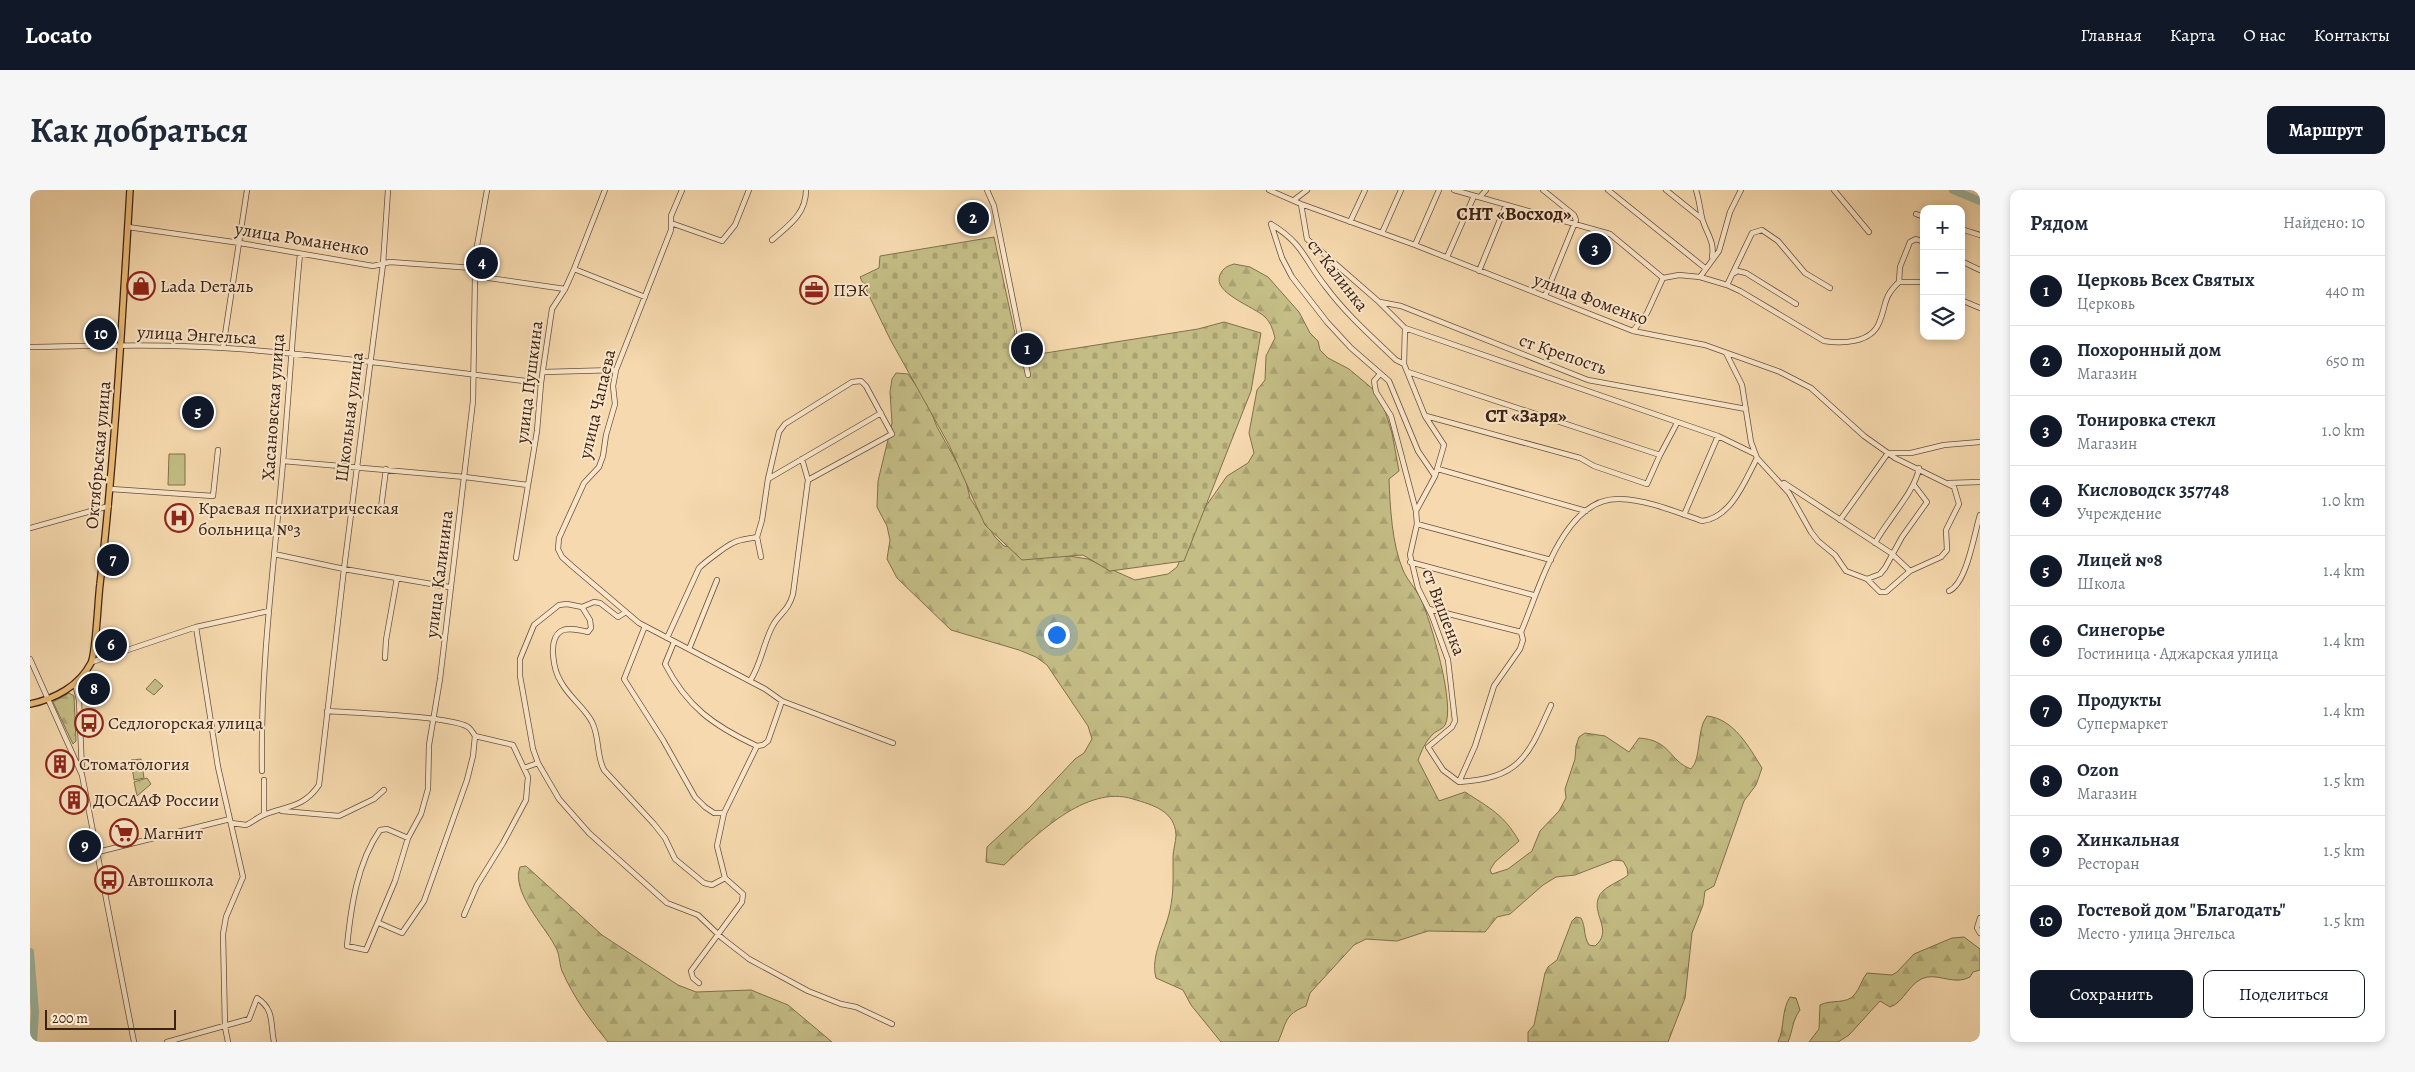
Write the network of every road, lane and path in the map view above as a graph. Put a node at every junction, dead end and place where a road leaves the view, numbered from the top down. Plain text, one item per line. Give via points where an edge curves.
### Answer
1 (130, 190) edge
2 (247, 190) edge
3 (388, 190) edge
4 (487, 190) edge
5 (606, 190) edge
6 (682, 190) edge
7 (749, 190) edge
8 (806, 190) edge
9 (987, 190) edge
10 (1270, 190) edge
11 (1307, 190) edge
12 (1364, 190) edge
13 (1401, 190) edge
14 (1439, 190) edge
15 (1454, 190) edge
16 (1486, 190) edge
17 (1543, 190) edge
18 (1608, 190) edge
19 (1666, 190) edge
20 (1696, 190) edge
21 (1741, 190) edge
22 (1834, 190) edge
23 (1474, 196) junction
24 (1480, 197) junction
25 (1294, 200) junction
26 (1302, 204) junction
27 (1506, 205) junction
28 (1916, 214) dead end
29 (1920, 216) edge
30 (1702, 219) junction
31 (1350, 222) junction
32 (672, 223) junction
33 (1575, 225) junction
34 (128, 227) junction
35 (1965, 230) edge
36 (1869, 232) dead end
37 (1382, 233) junction
38 (1980, 234) edge
39 (772, 240) dead end
40 (1920, 241) edge
41 (240, 243) junction
42 (1415, 244) junction
43 (300, 254) junction
44 (1447, 257) junction
45 (1712, 259) junction
46 (1965, 263) edge
47 (383, 264) junction
48 (473, 268) junction
49 (1705, 268) junction
50 (574, 270) junction
51 (1980, 270) edge
52 (1478, 271) junction
53 (1734, 273) junction
54 (475, 276) junction
55 (1700, 277) junction
56 (1663, 278) junction
57 (1900, 282) junction
58 (1920, 282) edge
59 (1727, 285) junction
60 (1830, 288) dead end
61 (565, 289) junction
62 (1545, 296) junction
63 (645, 297) junction
64 (1378, 301) junction
65 (1965, 302) edge
66 (1796, 304) dead end
67 (1980, 308) edge
68 (1404, 328) junction
69 (1632, 331) junction
70 (122, 345) junction
71 (30, 346) edge
72 (223, 348) junction
73 (1726, 353) junction
74 (290, 354) junction
75 (370, 362) junction
76 (1404, 364) junction
77 (616, 370) junction
78 (544, 372) junction
79 (1408, 372) junction
80 (1380, 374) junction
81 (475, 375) junction
82 (1028, 375) dead end
83 (541, 383) junction
84 (1746, 409) junction
85 (881, 413) junction
86 (1425, 416) junction
87 (1677, 423) junction
88 (1718, 436) junction
89 (1980, 442) edge
90 (218, 450) dead end
91 (1888, 453) junction
92 (1660, 455) junction
93 (1756, 456) junction
94 (802, 459) junction
95 (283, 461) junction
96 (357, 466) junction
97 (1919, 468) junction
98 (386, 469) junction
99 (1438, 469) junction
100 (1435, 476) junction
101 (465, 477) junction
102 (768, 479) junction
103 (808, 480) junction
104 (1779, 480) junction
105 (1980, 482) edge
106 (1948, 483) junction
107 (528, 485) junction
108 (1914, 486) junction
109 (110, 489) junction
110 (109, 506) junction
111 (381, 508) dead end
112 (1416, 511) junction
113 (1586, 511) junction
114 (1684, 515) junction
115 (1980, 515) edge
116 (1840, 520) junction
117 (1417, 524) junction
118 (30, 528) edge
119 (756, 537) junction
120 (1874, 543) junction
121 (1891, 553) junction
122 (274, 554) junction
123 (761, 557) dead end
124 (516, 558) dead end
125 (1551, 560) junction
126 (1410, 562) junction
127 (344, 569) junction
128 (1910, 571) junction
129 (397, 578) junction
130 (1867, 579) junction
131 (717, 580) dead end
132 (449, 587) junction
133 (1949, 591) dead end
134 (1533, 595) junction
135 (582, 607) junction
136 (1429, 609) junction
137 (269, 611) junction
138 (626, 612) junction
139 (645, 626) junction
140 (196, 627) junction
141 (1520, 632) junction
142 (666, 638) junction
143 (674, 642) junction
144 (689, 650) junction
145 (385, 658) dead end
146 (30, 659) edge
147 (92, 662) junction
148 (750, 681) junction
149 (75, 684) junction
150 (47, 699) junction
151 (782, 701) junction
152 (30, 704) edge
153 (1551, 705) dead end
154 (327, 712) junction
155 (433, 720) junction
156 (475, 736) junction
157 (893, 743) dead end
158 (757, 746) junction
159 (538, 763) junction
160 (524, 768) junction
161 (262, 771) dead end
162 (82, 775) junction
163 (264, 780) dead end
164 (1459, 782) junction
165 (384, 790) dead end
166 (281, 811) junction
167 (724, 813) junction
168 (264, 814) junction
169 (231, 821) junction
170 (408, 838) junction
171 (98, 852) junction
172 (725, 878) junction
173 (464, 915) dead end
174 (1980, 918) edge
175 (379, 923) junction
176 (719, 933) junction
177 (1980, 933) edge
178 (699, 983) dead end
179 (892, 1024) dead end
180 (226, 1027) junction
181 (134, 1042) edge
182 (168, 1042) edge
183 (228, 1042) edge
184 (274, 1042) edge

1 - 34 main road, Октябрьская улица
2 - 41 street
3 - 47 street, Школьная улица
4 - 48 street, улица Калинина
5 - 50 street, улица Пушкина
6 - 32 street, улица Чапаева via 671,216
7 - 32 street via 735,225 722,241
8 - 39 street via 804,208 799,216
9 - 82 street via 994,206
10 - 25 street, улица Фоменко
11 - 25 street
12 - 31 street
13 - 37 street
14 - 42 street
15 - 23 street
16 - 24 street
17 - 33 street via 1574,215
18 - 49 street
19 - 30 street
20 - 30 street
21 - 45 street via 1730,212 1719,251
22 - 36 street
23 - 24 street
23 - 44 street
24 - 27 street
25 - 26 street, улица Фоменко
26 - 31 street, улица Фоменко
26 - 64 street via 1307,239
27 - 33 street
27 - 52 street
28 - 29 street
30 - 45 street via 1711,238
31 - 37 street, улица Фоменко
32 - 63 street, улица Чапаева
33 - 56 street via 1610,234
33 - 62 street
34 - 41 street, улица Романенко
34 - 70 main road, Октябрьская улица
35 - 38 street
37 - 42 street, улица Фоменко
40 - 57 street via 1910,242 1900,267
41 - 43 street, улица Романенко
41 - 72 street
42 - 44 street, улица Фоменко
43 - 47 street, улица Романенко via 373,266
43 - 74 street, Хасановская улица
44 - 52 street, улица Фоменко
45 - 49 street
46 - 51 street
47 - 48 street, улица Романенко
47 - 75 street, Школьная улица
48 - 54 street, улица Калинина
49 - 55 street
50 - 61 street, улица Пушкина
50 - 63 street
52 - 62 street, улица Фоменко
53 - 59 street
53 - 60 street via 1752,233 1762,230 1778,241 1805,273
53 - 66 street via 1746,273
54 - 61 street
54 - 81 street, улица Калинина
55 - 56 street via 1679,275
55 - 59 street
56 - 69 street via 1647,313
57 - 58 street
57 - 59 street via 1885,300 1876,330 1862,338 1835,343 1824,341
61 - 78 street, улица Пушкина via 552,309
62 - 69 street, улица Фоменко
63 - 77 street, улица Чапаева
64 - 68 street
64 - 84 street, ст Крепость via 1401,306 1588,380
65 - 67 street
68 - 76 street
68 - 87 street
69 - 73 street, улица Фоменко via 1705,345
70 - 71 street, улица Энгельса
70 - 72 street, улица Энгельса
70 - 109 main road, Октябрьская улица
72 - 74 street, улица Энгельса
73 - 84 street via 1742,385
73 - 91 street, улица Фоменко via 1780,372 1811,388
74 - 75 street, улица Энгельса
74 - 95 street, Хасановская улица
75 - 81 street, улица Энгельса
75 - 96 street, Школьная улица
76 - 79 street
76 - 80 street, ст Калинка via 1350,316 1324,286 1300,247 1271,224 1292,277 1331,327
77 - 78 street
77 - 138 street, улица Чапаева via 613,386 615,404 603,456 584,483 559,538 558,548 572,566
78 - 83 street, улица Пушкина
79 - 86 street
79 - 92 street
80 - 100 street via 1394,388 1418,451
80 - 112 street via 1374,381 1376,392 1390,416
81 - 83 street, улица Энгельса
81 - 101 street, улица Калинина
83 - 107 street, улица Пушкина
84 - 93 street
85 - 94 street
85 - 102 street via 866,386 861,381 852,382 785,424 779,432
85 - 103 street via 892,434
86 - 92 street via 1580,458 1647,484
86 - 99 street via 1444,445
87 - 88 street
87 - 92 street
88 - 93 street
88 - 114 street
89 - 91 street via 1944,445 1911,453
90 - 109 street via 213,496
91 - 97 street, улица Фоменко
91 - 116 street
93 - 104 street
93 - 114 street via 1735,499 1717,516 1702,521
94 - 102 street
94 - 103 street
95 - 96 street
95 - 122 street, Хасановская улица
96 - 98 street
96 - 127 street, Школьная улица
97 - 106 street, улица Фоменко
97 - 108 street
98 - 101 street
98 - 111 street
99 - 100 street
99 - 113 street
100 - 112 street
101 - 107 street
101 - 132 street, улица Калинина
102 - 119 street
103 - 148 street via 791,602 773,625 760,664
104 - 116 street
104 - 130 street via 1818,541 1835,555 1846,571
105 - 106 street
106 - 128 street via 1954,487 1959,504 1946,530 1947,550 1941,557
107 - 124 street, улица Пушкина
108 - 120 street
108 - 121 street via 1928,502
109 - 110 main road, Октябрьская улица
110 - 118 street
110 - 147 main road, Октябрьская улица
112 - 117 street, ст Вишенка
113 - 114 street via 1602,500 1620,498
113 - 125 street via 1564,535
115 - 133 street via 1971,552 1958,583
116 - 120 street
117 - 125 street
117 - 126 street, ст Вишенка
119 - 123 street
119 - 142 street via 733,543 705,561
120 - 121 street
121 - 128 street
121 - 130 street via 1880,574
122 - 127 street
122 - 137 street, Хасановская улица
125 - 134 street
126 - 134 street
126 - 136 street, ст Вишенка
127 - 129 street
127 - 154 street, Школьная улица
128 - 130 street via 1886,592 1880,592
129 - 132 street
129 - 145 street
131 - 144 street
132 - 155 street, улица Калинина
134 - 141 street
135 - 138 street via 594,602 618,617
135 - 159 street via 559,605 534,625 520,659 528,726
135 - 172 street via 591,628 588,632 562,630 554,642 555,663 565,689 591,721 597,735 599,761 665,838 675,859 704,883 712,886
136 - 141 street
136 - 164 street, ст Вишенка via 1450,666 1455,721 1428,747 1443,770
137 - 140 street
137 - 161 street, Хасановская улица via 261,722
138 - 139 street, улица Чапаева
139 - 142 street, улица Чапаева
139 - 167 street via 624,680 695,796 710,810
140 - 147 street
140 - 169 street via 218,767
141 - 164 street via 1523,640 1520,649 1494,686 1475,746
142 - 143 street, улица Чапаева
143 - 144 street, улица Чапаева
143 - 158 street via 665,664 689,702 708,719
144 - 148 street, улица Чапаева
146 - 150 street
147 - 149 main road
148 - 151 street, улица Чапаева
149 - 150 main road
149 - 162 street via 79,700
150 - 152 main road
150 - 162 street
151 - 157 street, улица Чапаева
151 - 158 street via 768,741
153 - 164 street via 1536,738 1519,764 1498,775
154 - 155 street
154 - 166 street, Школьная улица via 319,785 312,795
155 - 156 street via 463,725 470,728
155 - 170 street, улица Калинина via 428,789 421,814
156 - 160 street via 513,745
156 - 175 street via 467,780 424,900 402,933
158 - 167 street
159 - 160 street
159 - 176 street via 560,799 589,833 667,903 698,914
160 - 173 street via 528,777 526,800 477,885
162 - 171 street
163 - 168 street
165 - 166 street via 374,799 339,816
166 - 168 street
167 - 172 street via 717,846
168 - 169 street via 246,825
169 - 171 street
169 - 180 street via 243,877 226,917 223,934
170 - 175 street, улица Калинина
170 - 175 street, улица Калинина via 387,829 380,830 368,852 350,916 347,946 366,950
171 - 181 street
172 - 176 street via 744,898
174 - 177 street via 1977,928
176 - 178 street via 691,971
176 - 179 street via 761,968 792,980 808,991 856,1007
180 - 182 street
180 - 183 street
180 - 184 street via 249,1019 257,998 269,1010

